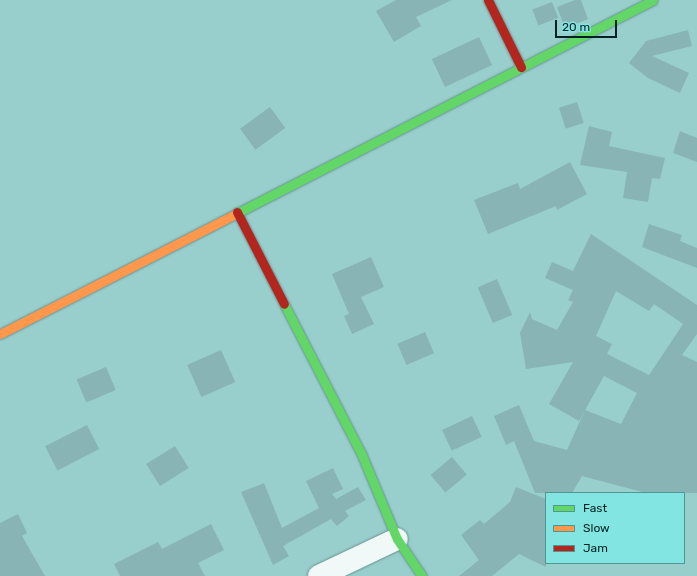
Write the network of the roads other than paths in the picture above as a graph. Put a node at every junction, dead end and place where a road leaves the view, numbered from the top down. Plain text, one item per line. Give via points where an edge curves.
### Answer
1 (488, 0) edge
2 (653, 0) edge
3 (521, 68) junction
4 (237, 212) junction
5 (0, 334) edge
6 (397, 538) junction
7 (319, 576) edge
8 (422, 576) edge

1 - 3 street
2 - 3 street
3 - 4 street
4 - 5 street
4 - 6 street via 361,453
6 - 7 street
6 - 8 street

